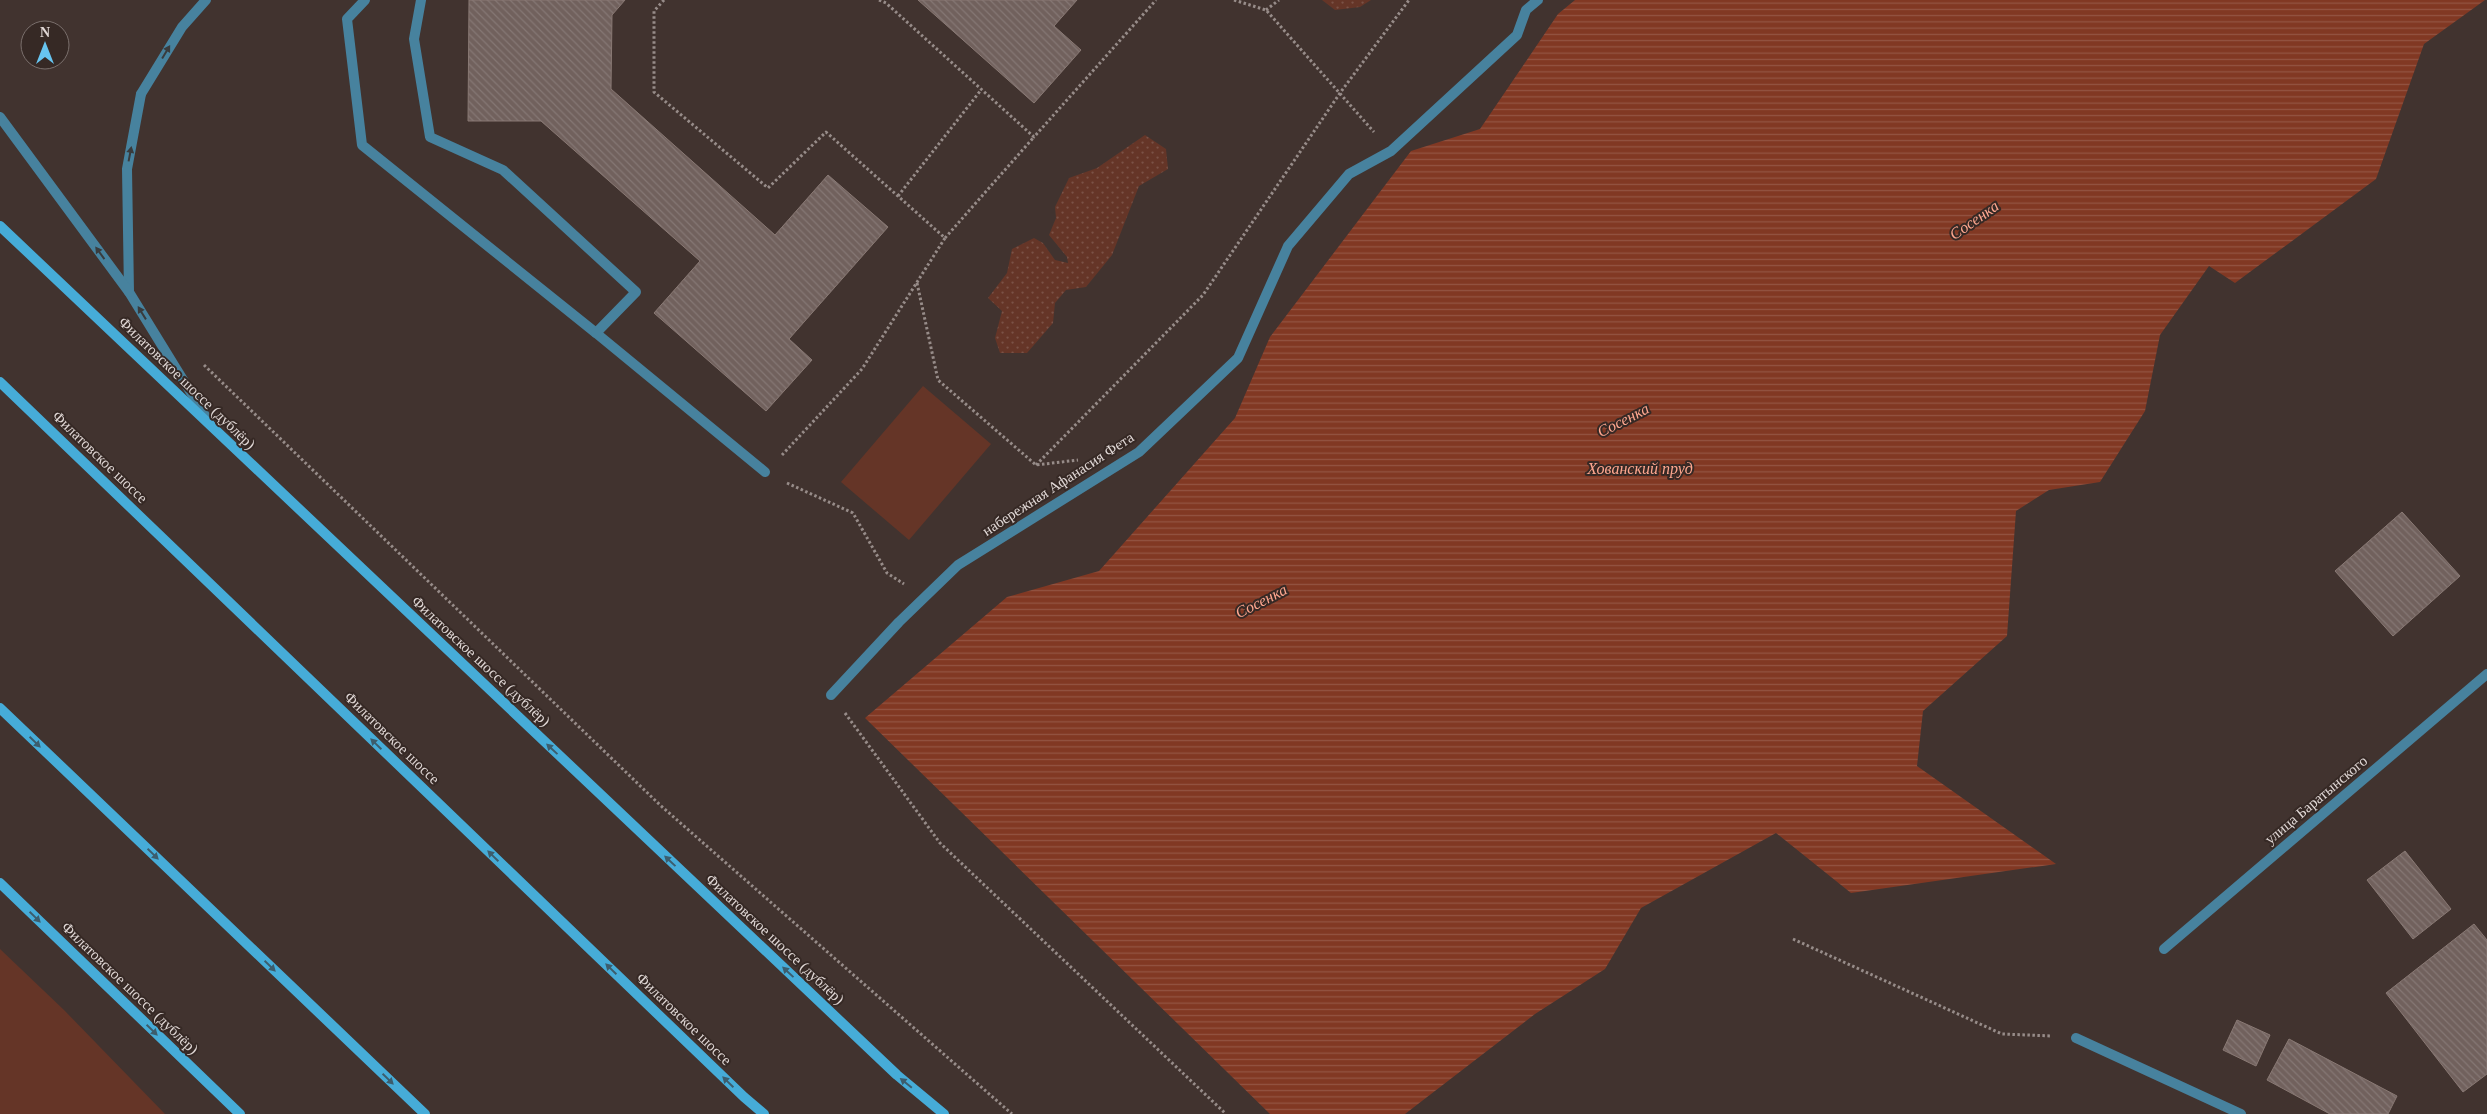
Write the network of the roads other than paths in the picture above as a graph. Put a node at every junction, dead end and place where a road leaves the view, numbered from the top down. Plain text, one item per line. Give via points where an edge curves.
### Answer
1 (206, 0) edge
2 (365, 0) edge
3 (421, 0) edge
4 (1538, 0) edge
5 (0, 117) edge
6 (0, 226) edge
7 (129, 292) junction
8 (596, 333) junction
9 (0, 382) edge
10 (214, 429) junction
11 (765, 472) road end
12 (2487, 674) edge
13 (831, 695) road end
14 (0, 708) edge
15 (0, 883) edge
16 (2164, 949) dead end
17 (2076, 1038) road end
18 (240, 1114) edge
19 (425, 1114) edge
20 (764, 1114) edge
21 (944, 1114) edge
22 (2241, 1114) edge

7 -> 1 street via 127,169 141,94 182,26
2 - 8 street via 348,19 362,145
3 - 8 street via 414,39 430,137 503,170 636,292
4 - 13 street, набережная Афанасия Фета via 1526,10 1517,35 1391,151 1349,174 1288,246 1238,358 1139,452 958,565
7 -> 5 street
6 - 10 main road, Филатовское шоссе (дублёр)
10 -> 7 street
8 - 11 street
20 -> 9 main road, Филатовское шоссе
21 -> 10 main road, Филатовское шоссе (дублёр) via 889,1069
12 - 16 street, улица Баратынского
14 -> 19 main road
15 -> 18 main road, Филатовское шоссе (дублёр)
17 - 22 street

